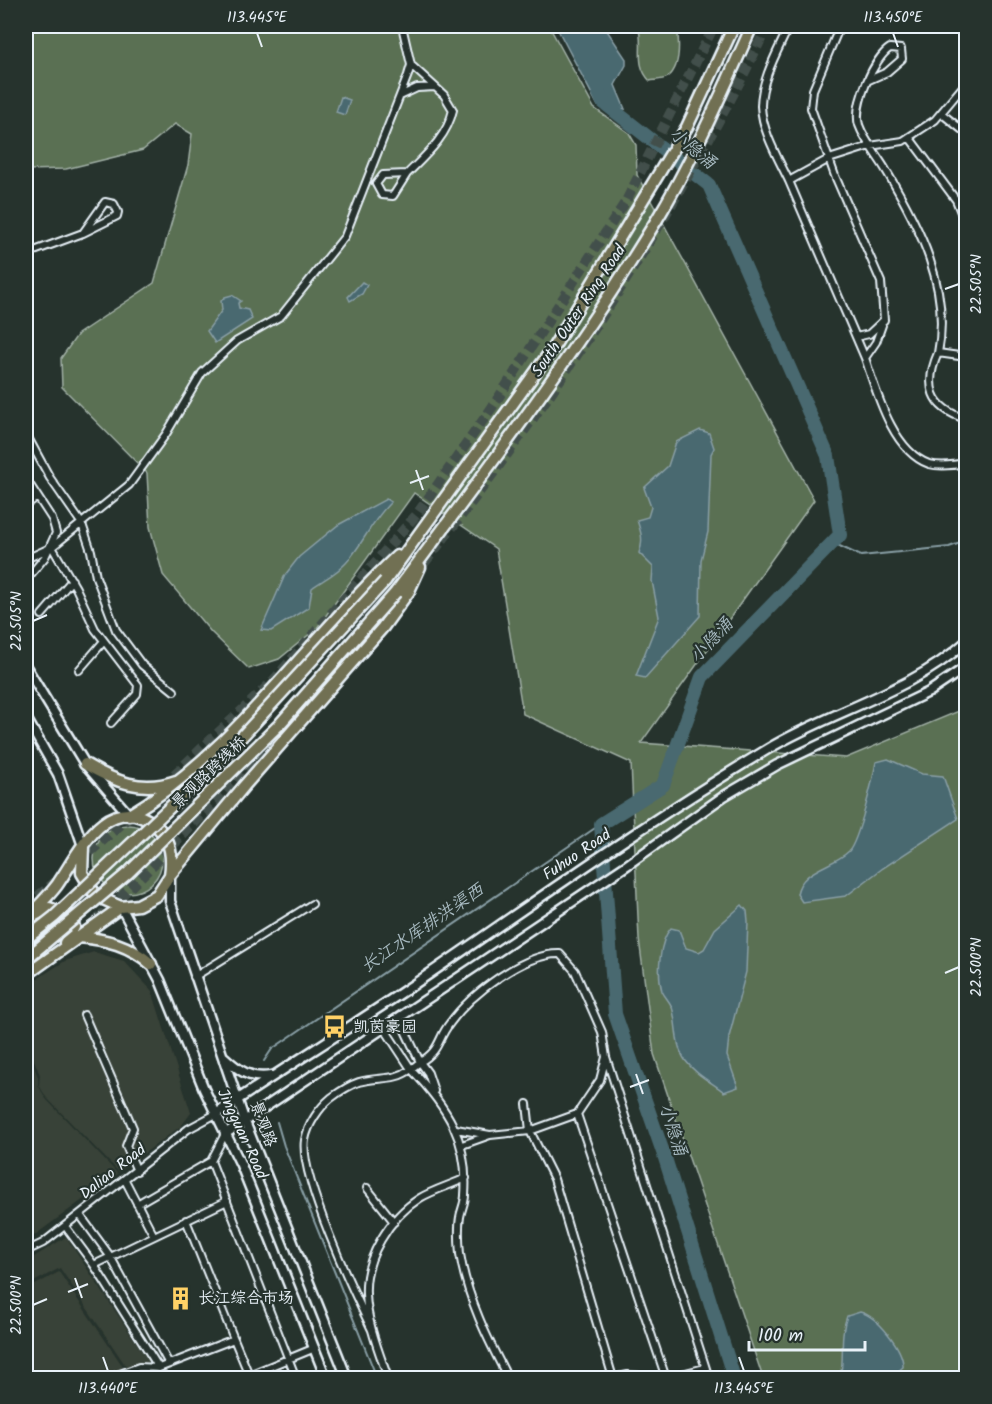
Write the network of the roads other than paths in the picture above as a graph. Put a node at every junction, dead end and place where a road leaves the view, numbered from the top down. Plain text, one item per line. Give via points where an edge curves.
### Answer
1 (734, 26) edge
2 (752, 26) edge
3 (789, 26) edge
4 (840, 26) edge
5 (400, 27) edge
6 (411, 64) junction
7 (869, 80) junction
8 (966, 83) edge
9 (435, 87) junction
10 (400, 96) junction
11 (941, 112) junction
12 (966, 133) edge
13 (909, 137) junction
14 (870, 146) junction
15 (829, 159) junction
16 (408, 173) junction
17 (789, 181) junction
18 (966, 225) edge
19 (83, 233) junction
20 (26, 254) edge
21 (884, 320) junction
22 (856, 337) junction
23 (938, 353) junction
24 (966, 357) edge
25 (865, 358) junction
26 (966, 419) edge
27 (26, 434) edge
28 (966, 464) edge
29 (26, 479) edge
30 (38, 497) junction
31 (26, 505) edge
32 (82, 524) junction
33 (417, 537) junction
34 (51, 547) junction
35 (429, 549) junction
36 (26, 559) edge
37 (26, 580) edge
38 (72, 580) junction
39 (385, 580) joint
40 (396, 592) joint
41 (42, 615) dead end
42 (104, 640) junction
43 (966, 642) edge
44 (26, 667) edge
45 (966, 667) edge
46 (79, 670) dead end
47 (174, 691) dead end
48 (26, 718) edge
49 (111, 723) dead end
50 (86, 764) junction
51 (182, 779) junction
52 (129, 816) junction
53 (83, 846) junction
54 (170, 875) junction
55 (312, 904) dead end
56 (122, 907) junction
57 (26, 919) edge
58 (78, 937) junction
59 (26, 939) edge
60 (58, 950) junction
61 (26, 958) edge
62 (151, 964) junction
63 (26, 975) edge
64 (194, 977) junction
65 (84, 1015) dead end
66 (399, 1018) junction
67 (384, 1028) junction
68 (222, 1055) junction
69 (606, 1057) junction
70 (420, 1062) junction
71 (411, 1069) junction
72 (274, 1076) junction
73 (435, 1094) junction
74 (238, 1099) junction
75 (527, 1104) dead end
76 (216, 1114) junction
77 (577, 1114) junction
78 (245, 1122) junction
79 (456, 1129) junction
80 (530, 1131) junction
81 (225, 1134) junction
82 (490, 1136) junction
83 (462, 1145) junction
84 (211, 1161) junction
85 (136, 1171) junction
86 (466, 1178) junction
87 (125, 1180) junction
88 (367, 1188) dead end
89 (226, 1201) junction
90 (137, 1204) junction
91 (80, 1215) junction
92 (186, 1220) junction
93 (394, 1222) junction
94 (65, 1226) junction
95 (154, 1236) junction
96 (26, 1250) edge
97 (110, 1256) junction
98 (94, 1265) junction
99 (372, 1330) junction
100 (234, 1339) junction
101 (315, 1348) junction
102 (289, 1359) junction
103 (170, 1364) junction
104 (159, 1368) junction
105 (705, 1368) junction
106 (109, 1378) edge
107 (296, 1378) edge
108 (326, 1378) edge
109 (347, 1378) edge
110 (388, 1378) edge
111 (508, 1378) edge
112 (612, 1378) edge
113 (666, 1378) edge
114 (709, 1378) edge

1 - 33 highway, South Outer Ring Road via 687,128 641,208 553,348
2 - 35 highway, South Outer Ring Road via 701,139 657,220 564,363
3 - 17 street via 761,105 765,127
4 - 15 street via 813,90 812,108
5 - 6 street
6 - 9 street
6 - 10 street
7 - 7 street via 882,53 890,48 901,49 902,59 896,65
7 - 14 street via 858,107 859,124
8 - 11 street
9 - 10 street via 417,88
9 - 16 street via 453,110 450,125
10 - 32 street via 345,236 281,316 237,341 202,374 129,485
11 - 12 street
11 - 13 street
13 - 14 street
13 - 18 street via 956,200
14 - 15 street
14 - 23 street via 912,215 931,261 942,319
15 - 17 street
15 - 21 street via 881,282
16 - 16 street via 383,175 376,184 378,191 393,196
17 - 22 street
19 - 19 street via 117,216 114,204 105,202 100,206
19 - 20 street
21 - 22 street via 869,334
21 - 25 street
22 - 25 street
23 - 24 street
23 - 26 street via 931,376 934,396 943,408
25 - 28 street via 889,422 900,440 929,464
27 - 32 street
29 - 30 street
30 - 31 street
30 - 34 street via 56,527
32 - 34 street
32 - 47 street via 109,618 142,665
33 - 39 highway, South Outer Ring Road
33 - 51 highway via 365,585 285,678
34 - 36 street
34 - 37 street
34 - 38 street
35 - 40 highway, South Outer Ring Road
35 - 54 highway via 409,591 383,627
38 - 41 street
38 - 42 street
39 - 59 highway, 景观路跨线桥, bridge via 222,757
40 - 61 highway, 景观路跨线桥, bridge via 279,725 128,873
42 - 46 street
42 - 49 street via 140,689
43 - 72 street, Fuhuo Road via 945,661 893,691 770,748 622,842
44 - 50 street
45 - 66 street via 929,692 777,765 724,796
48 - 53 street via 58,774
50 - 51 highway via 110,778 136,786 164,785
50 - 52 street
51 - 52 highway
52 - 53 highway via 101,823
52 - 54 highway via 155,825 164,835 172,861
53 - 56 highway via 80,860 87,886 96,896
53 - 57 highway via 55,888
54 - 56 highway via 161,891 147,902
54 - 64 street, 景观路 via 170,901
55 - 64 street
56 - 58 highway
56 - 62 street, Jingguan Road
57 - 60 highway via 49,908 69,915 74,927
58 - 60 highway
58 - 62 highway via 113,942 139,953
60 - 63 highway
62 - 76 street, Jingguan Road
64 - 68 street, 景观路
65 - 85 street via 133,1128 126,1146
66 - 67 street
66 - 70 street
67 - 71 street
67 - 78 street
68 - 72 street via 238,1070 254,1077
68 - 74 street, 景观路
69 - 70 street via 602,1032 575,971 560,954 548,954 523,963 462,1008 447,1025 431,1056
69 - 77 street via 600,1080
69 - 105 street
70 - 71 street
70 - 73 street
71 - 73 street
71 - 99 street via 402,1076 360,1082 330,1099 310,1126 305,1142 309,1177
72 - 74 street, Fuhuo Road
73 - 79 street
74 - 76 street, Fuhuo Road
74 - 78 street, 景观路
75 - 80 street
76 - 81 street, Jingguan Road
76 - 85 street, Daliao Road via 188,1129
77 - 80 street
77 - 113 street
78 - 81 street
78 - 109 street, 景观路
79 - 82 street
79 - 83 street
80 - 82 street
80 - 112 street via 554,1179
81 - 84 street
81 - 101 street, Jingguan Road
82 - 83 street
83 - 86 street
84 - 89 street
84 - 90 street
85 - 87 street, Daliao Road
86 - 93 street via 421,1197
86 - 111 street via 459,1220 460,1253 469,1293
87 - 90 street
87 - 91 street, Daliao Road
88 - 93 street
89 - 92 street
89 - 102 street
90 - 95 street
91 - 94 street, Daliao Road
91 - 97 street
92 - 95 street
92 - 100 street
93 - 99 street via 374,1255 367,1277
94 - 96 street, Daliao Road
94 - 98 street
95 - 97 street
97 - 98 street
97 - 103 street
98 - 104 street
99 - 110 street
100 - 102 street via 249,1375
100 - 103 street
101 - 102 street
101 - 108 street, Jingguan Road
102 - 107 street
103 - 104 street
104 - 106 street via 139,1367
105 - 113 street
105 - 114 street
112 - 113 street

